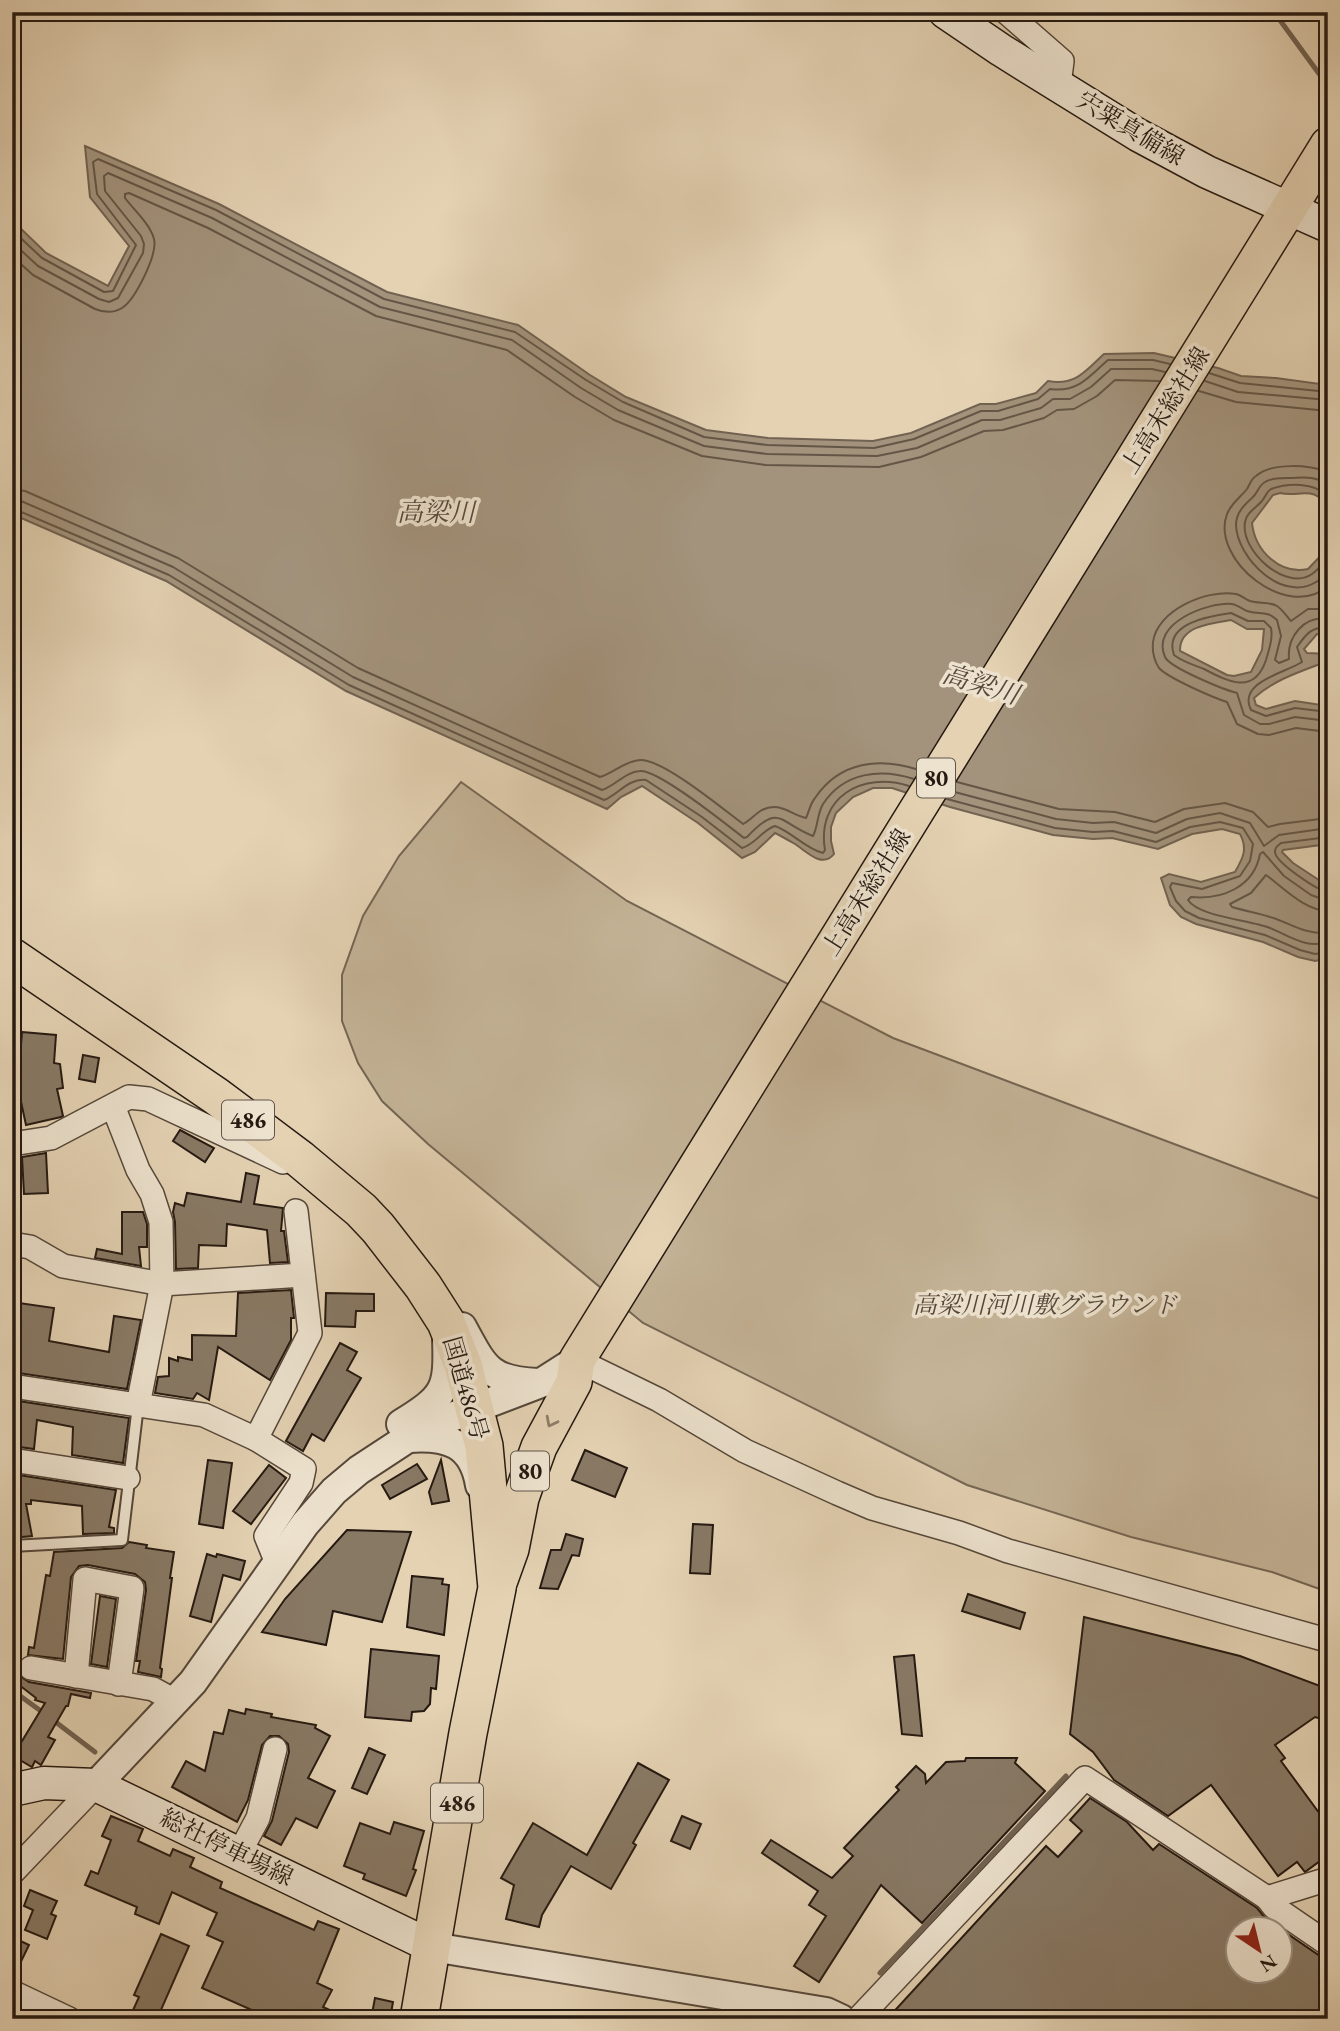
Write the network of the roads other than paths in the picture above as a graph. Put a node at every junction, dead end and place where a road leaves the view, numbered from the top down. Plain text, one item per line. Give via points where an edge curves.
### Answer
1 (945, 12) edge
2 (1006, 12) edge
3 (1059, 85) junction
4 (1328, 145) edge
5 (1282, 222) junction
6 (1328, 226) edge
7 (12, 957) edge
8 (113, 1105) junction
9 (12, 1144) edge
10 (300, 1158) junction
11 (296, 1211) dead end
12 (12, 1244) edge
13 (303, 1275) junction
14 (162, 1284) junction
15 (423, 1286) junction
16 (446, 1322) junction
17 (577, 1360) junction
18 (541, 1383) junction
19 (12, 1386) edge
20 (138, 1405) junction
21 (476, 1407) junction
22 (405, 1438) junction
23 (256, 1439) junction
24 (12, 1460) edge
25 (359, 1470) junction
26 (128, 1478) junction
27 (492, 1514) junction
28 (12, 1546) edge
29 (277, 1563) junction
30 (497, 1588) junction
31 (1323, 1639) dead end
32 (22, 1667) edge
33 (76, 1676) junction
34 (119, 1684) junction
35 (175, 1701) junction
36 (275, 1749) dead end
37 (96, 1785) junction
38 (12, 1790) edge
39 (240, 1852) junction
40 (12, 1873) edge
41 (1328, 1879) edge
42 (1267, 1898) junction
43 (1328, 1944) edge
44 (433, 1947) junction
45 (12, 1992) edge
46 (69, 2019) edge
47 (419, 2019) edge
48 (841, 2019) edge
49 (858, 2019) edge

1 - 3 main road, 宍粟真備線
2 - 3 street via 1062,61
3 - 5 main road, 宍粟真備線
4 - 5 main road, 上高末総社線 / 80
5 - 6 main road, 宍粟真備線
5 - 17 main road, 上高末総社線 / 80
7 - 10 highway, 国道486号 / 486
8 - 9 street via 51,1139
8 - 10 street via 129,1097 148,1099 284,1163
8 - 14 street via 161,1222
10 - 15 highway, 国道486号 / 486 via 361,1210
11 - 13 street
12 - 14 street via 30,1247 63,1266
13 - 14 street
13 - 23 street via 310,1333
14 - 20 street
15 - 16 highway, 国道486号 / 486
15 - 18 street via 446,1299 488,1369 516,1382
16 - 21 highway, 国道486号 / 486
16 - 25 street via 448,1371 444,1387 424,1409 377,1438 365,1451
17 - 18 street
17 -> 30 main road, 上高末総社線 / 80 via 574,1382 530,1472
17 - 31 street via 659,1400 745,1451 872,1508
18 - 21 street
19 - 20 street
20 - 23 street via 204,1415
20 - 26 lane
21 - 22 street
21 - 27 highway, 国道486号 / 486
22 - 25 street
22 - 27 street via 445,1440 467,1452 478,1469
23 - 29 street via 304,1469 301,1483 266,1536
24 - 26 street
25 - 29 street via 327,1499
26 - 28 lane via 122,1540
27 - 30 highway, 国道486号 / 486
29 - 35 street
30 - 44 highway, 国道486号 / 486
32 - 33 street
33 - 34 street
33 - 34 street via 85,1579 132,1588
34 - 35 street via 153,1689
35 - 37 street
36 - 39 street via 258,1818
37 - 38 main road, 総社停車場線 via 44,1783
37 - 39 main road, 総社停車場線
37 - 40 street
39 - 44 main road, 総社停車場線
41 - 42 street
42 - 43 street
42 - 49 street via 1086,1778
44 - 47 highway, 国道486号 / 486
44 - 48 street via 826,2012
45 - 46 street

